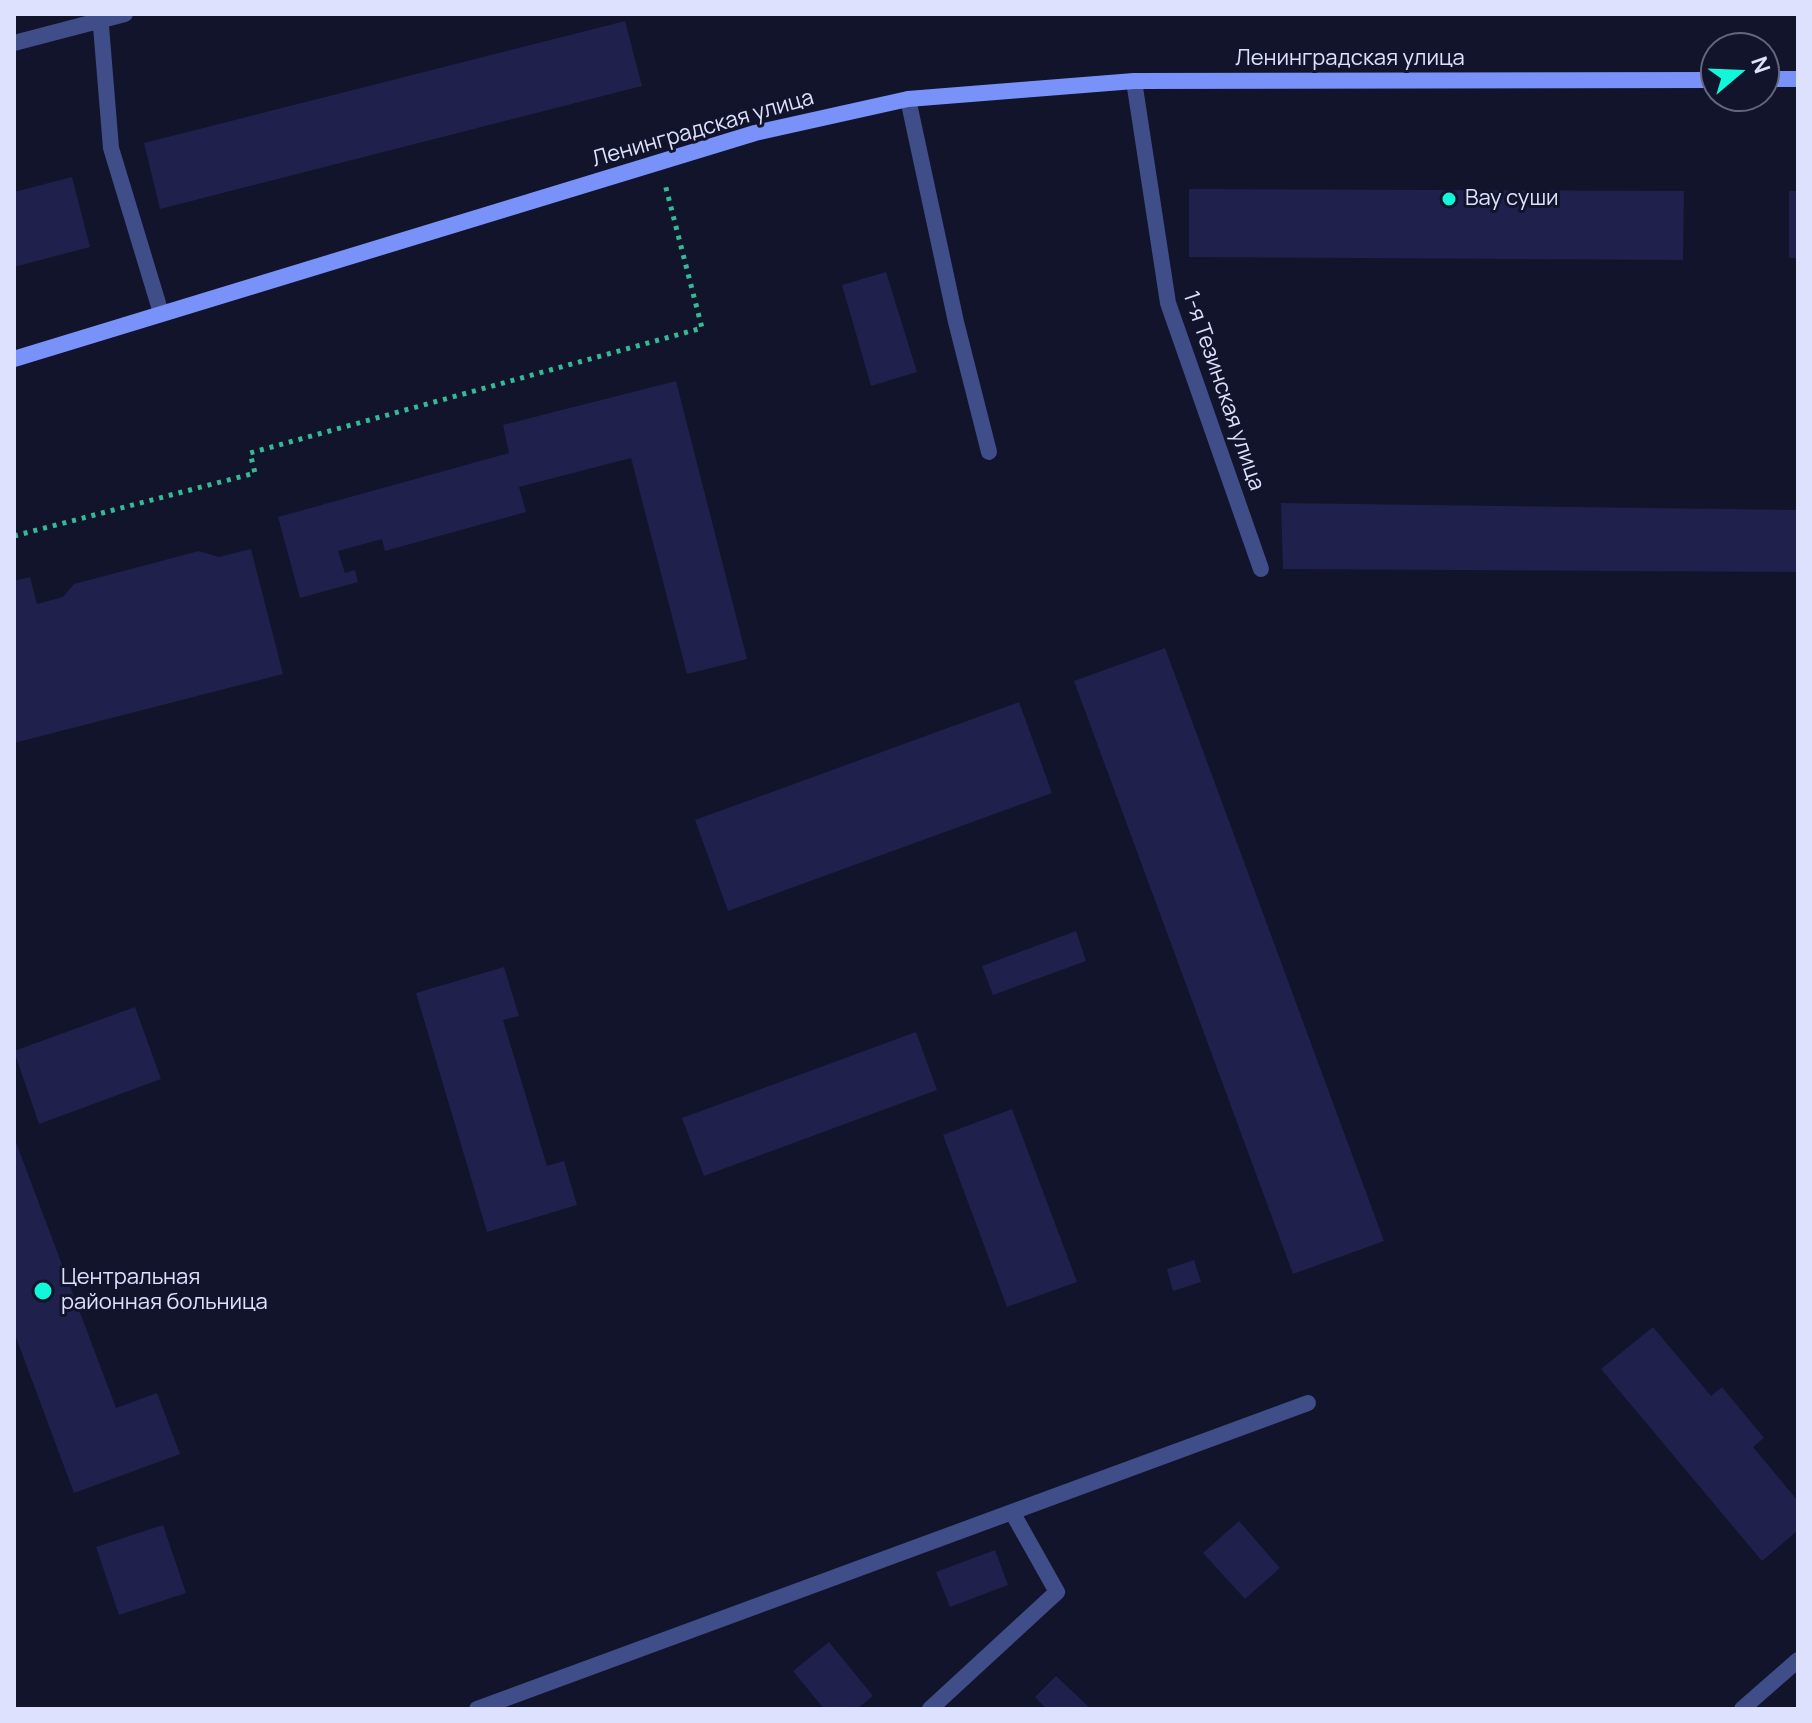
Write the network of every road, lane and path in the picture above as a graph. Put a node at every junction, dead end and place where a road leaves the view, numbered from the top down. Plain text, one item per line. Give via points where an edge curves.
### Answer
1 (125, 14) edge
2 (101, 17) edge
3 (14, 43) edge
4 (1700, 80) edge
5 (1134, 81) junction
6 (908, 99) junction
7 (659, 162) junction
8 (161, 313) junction
9 (14, 359) edge
10 (989, 452) dead end
11 (14, 536) edge
12 (1261, 569) dead end
13 (1308, 1403) dead end
14 (1012, 1512) junction
15 (1798, 1660) edge
16 (477, 1709) edge
17 (930, 1709) edge
18 (1742, 1709) edge

1 - 2 street
2 - 3 street
2 - 8 street via 111,148
4 - 5 main road, Ленинградская улица
5 - 6 main road, Ленинградская улица
5 - 12 street, 1-я Тезинская улица via 1168,303
6 - 7 main road, Ленинградская улица via 755,133
6 - 10 street
7 - 8 main road, Ленинградская улица
7 - 11 path via 702,328 250,453 255,473
8 - 9 main road, Ленинградская улица
13 - 14 street
14 - 16 street
14 - 17 street via 1057,1592
15 - 18 street

